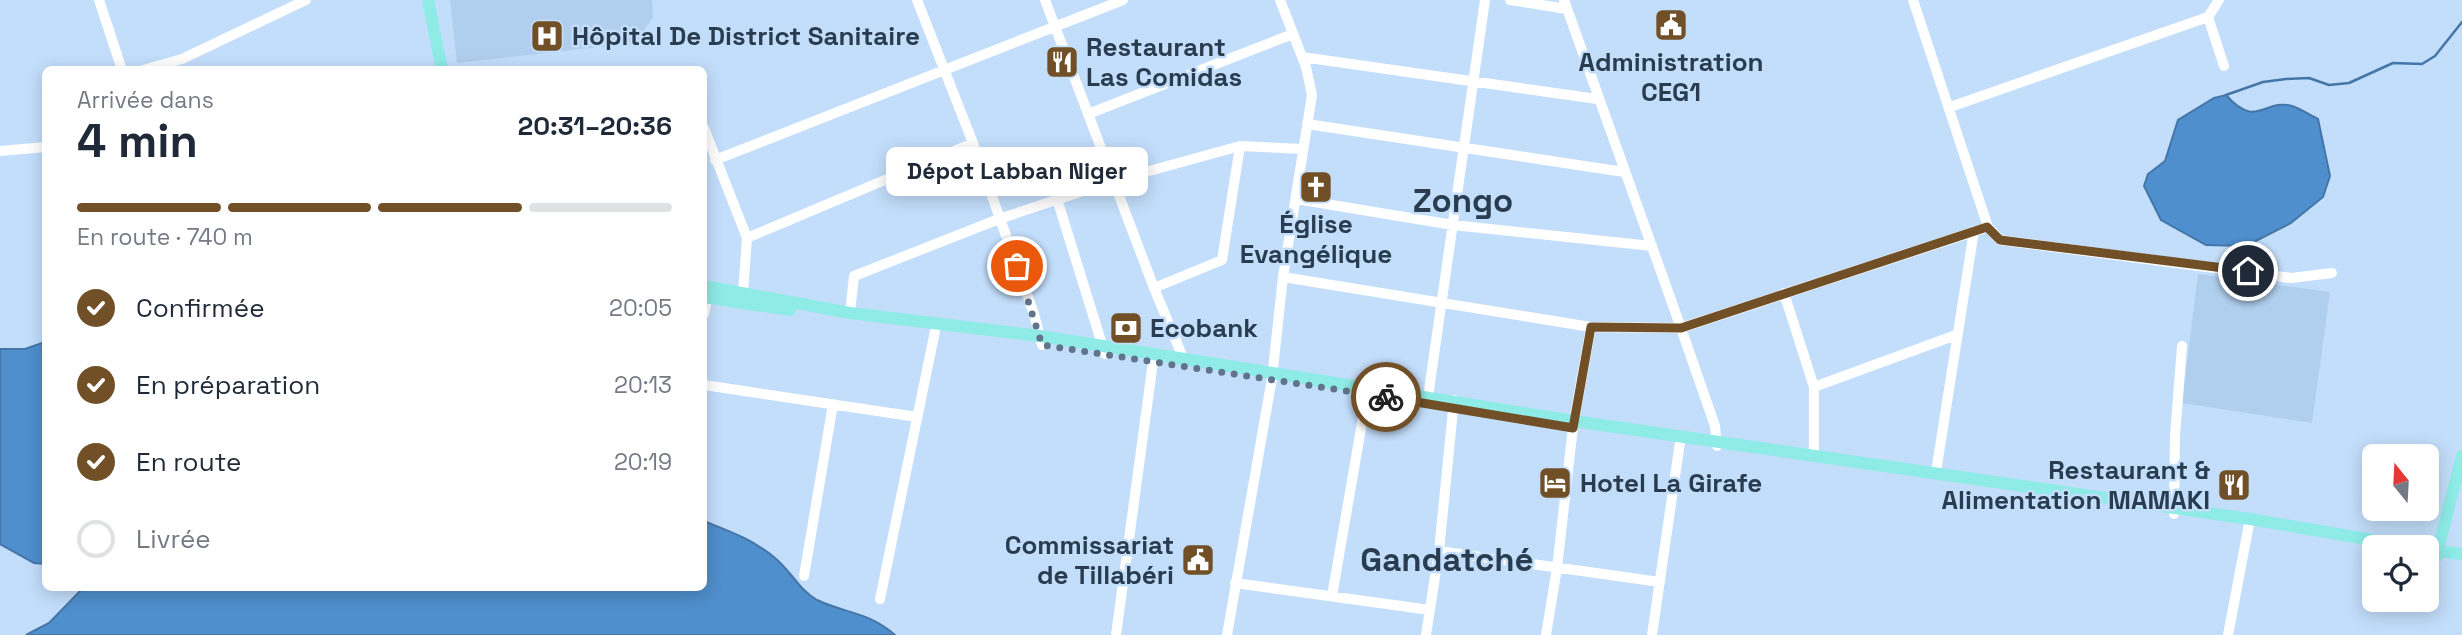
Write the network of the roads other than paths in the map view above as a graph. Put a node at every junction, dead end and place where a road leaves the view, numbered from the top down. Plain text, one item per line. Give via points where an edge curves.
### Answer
1 (99, 0) edge
2 (306, 0) edge
3 (428, 0) edge
4 (917, 0) edge
5 (1045, 0) edge
6 (1123, 0) edge
7 (1280, 0) edge
8 (1485, 0) edge
9 (1510, 0) edge
10 (1913, 0) edge
11 (2219, 0) edge
12 (1565, 5) edge
13 (2208, 17) junction
14 (1055, 27) junction
15 (1293, 34) junction
16 (1302, 57) junction
17 (121, 66) edge
18 (157, 66) edge
19 (441, 66) edge
20 (2224, 66) dead end
21 (943, 71) junction
22 (1473, 80) junction
23 (1597, 99) junction
24 (1950, 107) junction
25 (1088, 114) junction
26 (1307, 124) junction
27 (707, 137) edge
28 (973, 143) junction
29 (1240, 146) junction
30 (42, 147) edge
31 (1464, 148) junction
32 (1303, 149) junction
33 (0, 152) edge
34 (715, 160) junction
35 (1624, 172) junction
36 (1113, 181) junction
37 (1056, 200) junction
38 (1296, 200) junction
39 (999, 219) junction
40 (1452, 225) junction
41 (1987, 227) junction
42 (1974, 231) junction
43 (747, 238) junction
44 (1652, 246) junction
45 (2332, 273) dead end
46 (1283, 277) junction
47 (1154, 288) junction
48 (743, 293) junction
49 (1784, 293) junction
50 (707, 294) edge
51 (707, 294) edge
52 (1442, 303) junction
53 (850, 313) junction
54 (1591, 327) junction
55 (1681, 328) junction
56 (935, 331) junction
57 (1956, 335) junction
58 (1041, 341) junction
59 (2182, 346) dead end
60 (1104, 351) junction
61 (1184, 360) junction
62 (1153, 362) junction
63 (1273, 375) junction
64 (707, 385) edge
65 (1814, 387) junction
66 (1367, 394) junction
67 (1429, 397) junction
68 (1453, 403) junction
69 (833, 404) junction
70 (917, 417) junction
71 (1573, 424) junction
72 (1680, 442) junction
73 (1717, 443) junction
74 (1814, 455) junction
75 (2462, 456) edge
76 (1936, 472) junction
77 (2175, 511) junction
78 (2250, 522) junction
79 (2438, 535) edge
80 (2362, 539) edge
81 (2362, 544) edge
82 (1439, 551) junction
83 (2439, 553) edge
84 (2462, 554) edge
85 (2439, 555) edge
86 (2462, 561) edge
87 (1558, 568) junction
88 (804, 576) dead end
89 (1660, 582) junction
90 (1235, 583) junction
91 (1332, 596) junction
92 (880, 600) dead end
93 (1430, 610) junction
94 (1116, 635) edge
95 (1227, 635) edge
96 (1426, 635) edge
97 (1546, 635) edge
98 (1653, 635) edge
99 (2228, 635) edge

1 - 17 street
2 - 18 street via 182,59
3 - 19 main road
4 - 21 street
5 - 14 street
6 - 14 street
7 - 15 street
8 - 22 street
9 - 12 street
10 - 24 street
11 - 13 street
12 - 23 street
13 - 20 street
13 - 24 street
14 - 21 street
14 - 25 street
15 - 16 street
15 - 25 street
16 - 22 street
16 - 26 street via 1312,94
21 - 28 street
21 - 34 street
22 - 23 street
22 - 31 street
23 - 35 street
24 - 41 street
25 - 36 street
26 - 31 street
26 - 32 street
27 - 34 street
28 - 39 street
28 - 43 street
29 - 32 street
29 - 36 street
29 - 47 street via 1222,260
30 - 33 street
31 - 35 street
31 - 40 street
32 - 38 street
34 - 43 street
35 - 44 street
36 - 37 street
36 - 47 street
37 - 39 street
37 - 60 street
38 - 40 street
38 - 46 street
39 - 53 street via 854,276
39 - 58 street
40 - 44 street
40 - 52 street
41 - 42 street
41 - 45 street via 2000,240 2078,252 2291,278
42 - 49 street
42 - 57 street
43 - 48 street
44 - 55 street
46 - 52 street
46 - 63 street
47 - 61 street
48 - 50 main road
48 - 53 main road
49 - 55 street
49 - 65 street
51 - 56 main road
52 - 54 street
52 - 67 street
53 - 58 main road
54 - 55 street
54 - 71 street
55 - 73 street
56 - 58 main road
56 - 70 street
57 - 65 street
57 - 76 street
58 - 60 main road
59 - 77 street
60 - 61 main road
60 - 62 main road
61 - 63 main road
62 - 63 main road
62 - 94 street
63 - 66 main road
63 - 67 main road
63 - 90 street
64 - 69 street
65 - 74 street
66 - 68 main road
66 - 91 street
67 - 68 main road
68 - 71 main road
68 - 82 street
69 - 70 street
69 - 88 street
70 - 92 street
71 - 72 main road
71 - 73 main road
71 - 87 street
72 - 73 main road
72 - 89 street
73 - 74 main road
73 - 77 main road
74 - 76 main road
75 - 79 main road
76 - 77 main road
77 - 78 main road
78 - 80 main road
78 - 81 main road
78 - 99 street
82 - 87 street
82 - 93 street
83 - 84 main road
85 - 86 main road
87 - 89 street
87 - 97 street
89 - 98 street
90 - 91 street
90 - 95 street
91 - 93 street
93 - 96 street

